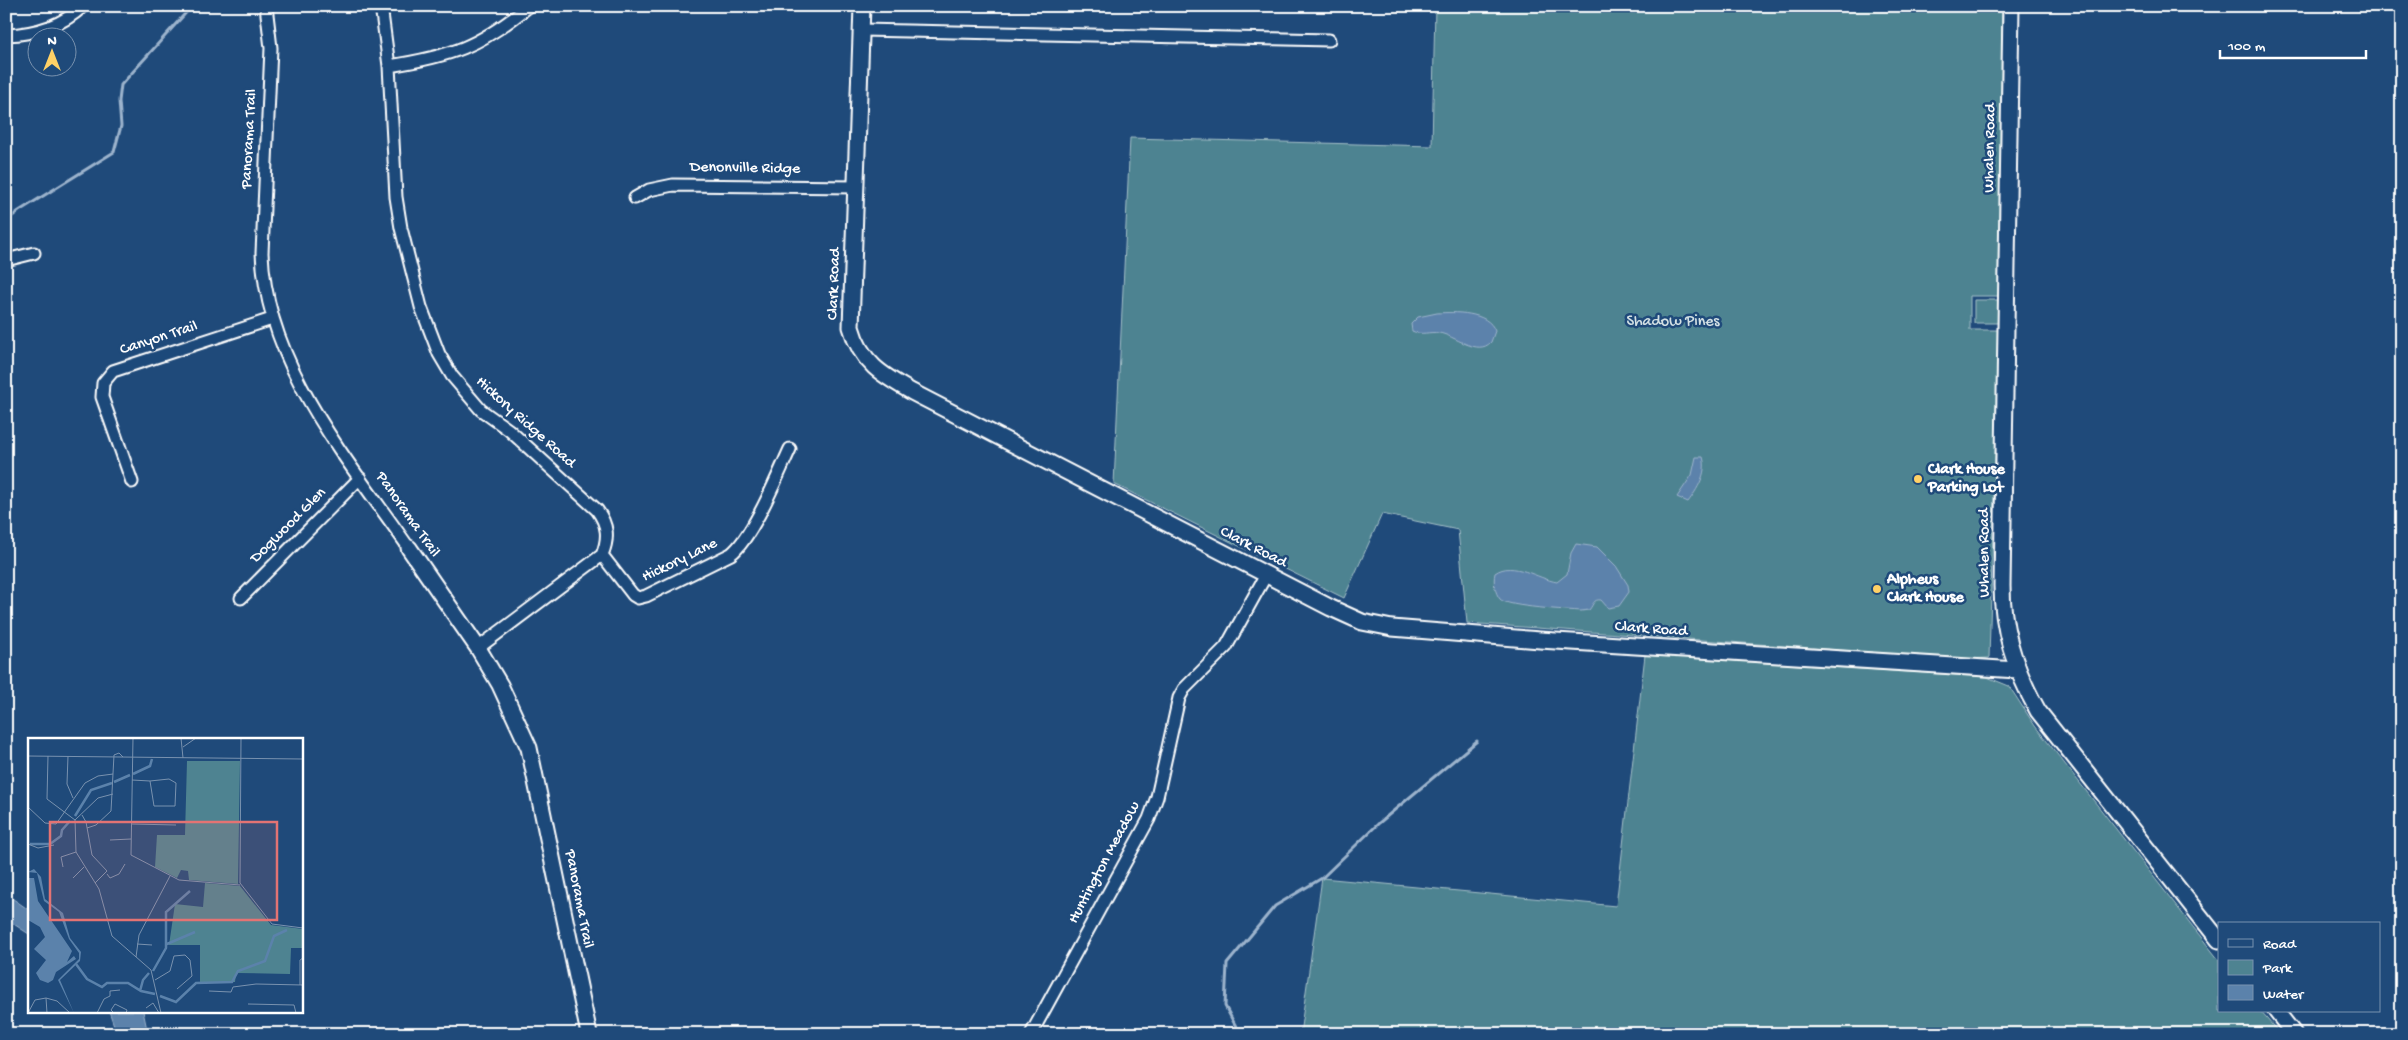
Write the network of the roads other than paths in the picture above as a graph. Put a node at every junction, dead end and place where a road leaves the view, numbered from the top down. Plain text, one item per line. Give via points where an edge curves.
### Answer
1 (83, 6) edge
2 (266, 6) edge
3 (380, 6) edge
4 (529, 6) edge
5 (862, 6) edge
6 (2011, 6) edge
7 (862, 30) junction
8 (6, 35) edge
9 (1329, 40) dead end
10 (389, 66) junction
11 (857, 187) junction
12 (635, 198) dead end
13 (34, 253) dead end
14 (6, 260) edge
15 (272, 319) junction
16 (790, 449) dead end
17 (360, 478) junction
18 (132, 482) dead end
19 (408, 548) joint
20 (602, 555) junction
21 (1266, 575) junction
22 (241, 598) dead end
23 (478, 648) junction
24 (2017, 670) junction
25 (2218, 939) edge
26 (2277, 1012) edge
27 (589, 1034) edge
28 (1031, 1034) edge
29 (2294, 1034) edge

1 - 8 street via 52,26
2 - 15 street, Panorama Trail via 271,48 262,253
3 - 10 street, Hickory Ridge Road
4 - 10 street via 477,43 442,56
5 - 7 street, Clark Road
6 - 24 street, Whalen Road via 2002,604
7 - 9 street
7 - 11 street, Clark Road
10 - 20 street, Hickory Ridge Road via 395,182 401,228 421,307 440,354 452,376 481,410 597,510 603,518 607,535
11 - 12 street, Denonville Ridge via 673,185 648,190
11 - 21 street, Clark Road via 851,327 860,351 869,362 912,392
13 - 14 street
15 - 17 street, Panorama Trail via 315,411
15 - 18 street, Canyon Trail via 112,371 103,383 102,397
16 - 20 street, Hickory Lane via 752,525 731,554 638,598
17 - 19 street, Panorama Trail
17 - 22 street, Dogwood Glen
19 - 23 street, Panorama Trail
20 - 23 street
21 - 24 street, Clark Road via 1348,616 1392,628
21 - 28 street, Huntington Meadow via 1226,647 1179,698 1149,819
23 - 27 street, Panorama Trail via 504,693 529,748
24 - 25 street, Whalen Road via 2038,711
26 - 29 street

